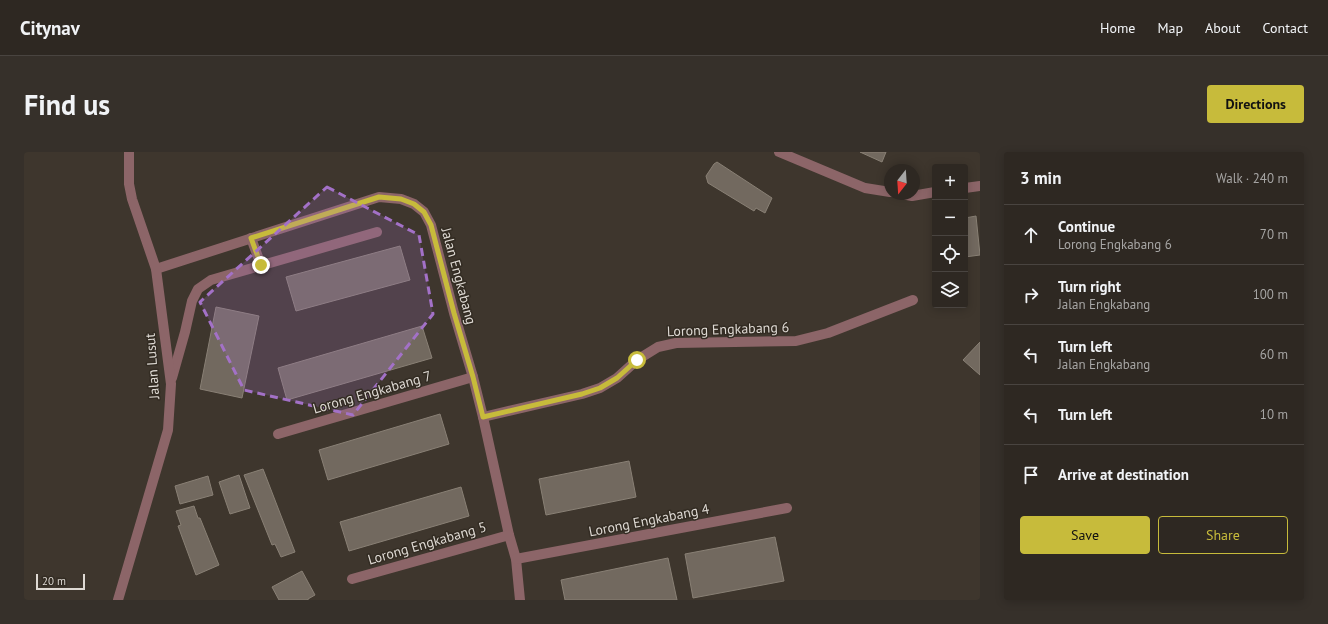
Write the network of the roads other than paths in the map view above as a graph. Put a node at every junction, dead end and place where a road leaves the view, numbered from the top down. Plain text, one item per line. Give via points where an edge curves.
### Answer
1 (129, 152) edge
2 (779, 152) edge
3 (980, 186) edge
4 (968, 188) edge
5 (884, 191) edge
6 (932, 192) edge
7 (920, 194) edge
8 (377, 232) dead end
9 (251, 238) junction
10 (261, 265) junction
11 (156, 269) junction
12 (913, 300) dead end
13 (473, 377) junction
14 (171, 384) junction
15 (483, 417) junction
16 (278, 434) dead end
17 (787, 508) dead end
18 (509, 535) junction
19 (516, 559) junction
20 (352, 579) dead end
21 (118, 600) edge
22 (520, 600) edge

1 - 11 street, Jalan Lusut via 129,184 132,199
2 - 5 street via 866,188
3 - 4 street
6 - 7 street
8 - 10 street
9 - 10 street
9 - 11 street, Jalan Engkabang
9 - 13 street, Jalan Engkabang via 379,197 401,199 414,204 424,212 431,225
10 - 14 street via 211,280 198,289 192,301
11 - 14 street, Jalan Lusut
12 - 15 street, Lorong Engkabang 6 via 828,333 796,341 676,343 658,347 600,388
13 - 15 street, Jalan Engkabang
13 - 16 street, Lorong Engkabang 7
14 - 21 street, Jalan Lusut via 168,430
15 - 18 street, Jalan Engkabang
17 - 19 street, Lorong Engkabang 4
18 - 19 street, Jalan Engkabang
18 - 20 street, Lorong Engkabang 5
19 - 22 street, Jalan Engkabang

